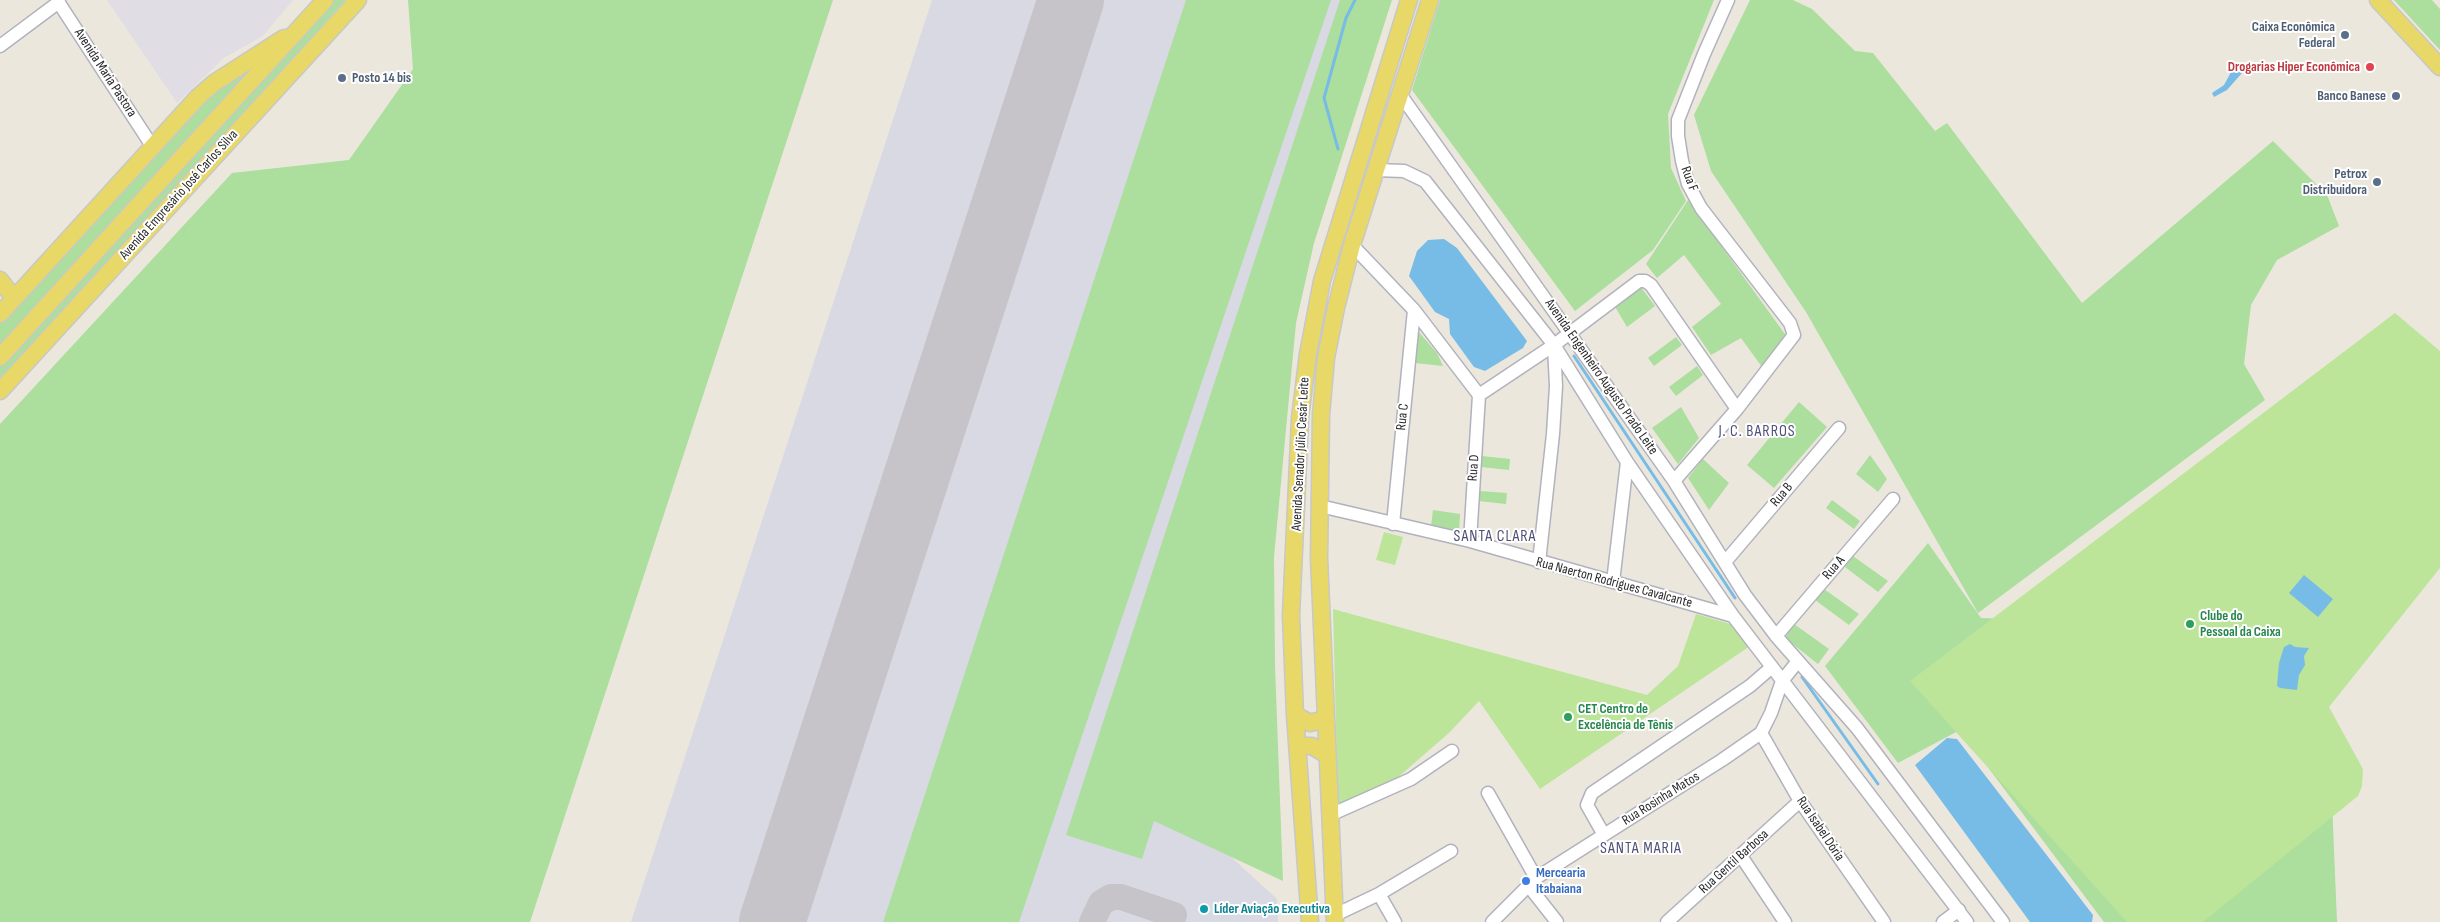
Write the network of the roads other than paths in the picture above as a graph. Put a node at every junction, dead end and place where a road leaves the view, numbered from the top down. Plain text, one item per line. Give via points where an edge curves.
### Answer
1 (325, 0) edge
2 (358, 0) edge
3 (1409, 0) edge
4 (1430, 0) edge
5 (1728, 0) edge
6 (2378, 0) edge
7 (58, 1) edge
8 (303, 26) junction
9 (0, 46) edge
10 (2440, 67) edge
11 (1400, 94) junction
12 (152, 146) junction
13 (1375, 170) junction
14 (1352, 245) junction
15 (0, 280) edge
16 (14, 298) junction
17 (1414, 310) junction
18 (0, 314) edge
19 (1570, 332) junction
20 (1554, 344) junction
21 (0, 358) edge
22 (0, 390) edge
23 (1479, 395) junction
24 (1737, 409) junction
25 (1839, 428) dead end
26 (1627, 462) junction
27 (1674, 481) junction
28 (1893, 499) dead end
29 (1320, 506) junction
30 (1393, 524) junction
31 (1470, 541) junction
32 (1540, 562) junction
33 (1725, 562) junction
34 (1613, 582) junction
35 (1734, 616) junction
36 (1776, 636) junction
37 (1798, 661) junction
38 (1772, 667) junction
39 (1782, 681) junction
40 (1295, 715) junction
41 (1325, 718) junction
42 (1761, 733) junction
43 (1298, 750) junction
44 (1452, 751) dead end
45 (1327, 754) junction
46 (1488, 793) dead end
47 (1800, 801) junction
48 (1330, 815) junction
49 (1604, 835) junction
50 (1451, 851) dead end
51 (1742, 856) junction
52 (1532, 882) junction
53 (1379, 894) junction
54 (1959, 910) junction
55 (1335, 918) edge
56 (1310, 922) edge
57 (1395, 922) edge
58 (1492, 922) edge
59 (1557, 922) edge
60 (1668, 922) edge
61 (1785, 922) edge
62 (1884, 922) edge
63 (1943, 922) edge
64 (1967, 922) edge
65 (2003, 922) edge

1 - 8 main road, Avenida Empresário José Carlos Silva
2 - 22 main road, Avenida Empresário José Carlos Silva
3 - 40 main road, Avenida Senador Júlio Cesár Leite via 1322,281 1308,354 1300,418 1291,615
4 - 11 main road, Avenida Senador Júlio Cesár Leite
5 - 24 street, Rua F via 1678,120 1682,161 1688,184 1702,208 1790,323 1794,335
6 - 10 main road
7 - 9 street
7 - 12 street, Avenida Maria Pastora
8 - 12 main road, Avenida Empresário José Carlos Silva via 214,83
8 - 21 main road, Avenida Empresário José Carlos Silva
11 - 13 main road, Avenida Senador Júlio Cesár Leite
11 - 19 street, Avenida Engenheiro Augusto Prado Leite
12 - 16 main road, Avenida Empresário José Carlos Silva
13 - 14 main road, Avenida Senador Júlio Cesár Leite
13 - 20 street, Avenida Engenheiro Augusto Prado Leite via 1404,171 1425,181
14 - 17 street
14 - 29 main road, Avenida Senador Júlio Cesár Leite via 1326,358 1321,415
15 - 16 main road
16 - 18 main road, Avenida Empresário José Carlos Silva
17 - 23 street
17 - 30 street, Rua C
19 - 20 street
19 - 24 street via 1632,284 1645,281 1651,285
19 - 27 street, Avenida Engenheiro Augusto Prado Leite
20 - 23 street
20 - 26 street, Avenida Engenheiro Augusto Prado Leite
20 - 32 street via 1553,434
23 - 31 street, Rua D
24 - 27 street
25 - 33 street, Rua B
26 - 34 street
26 - 35 street, Avenida Engenheiro Augusto Prado Leite
27 - 33 street, Avenida Engenheiro Augusto Prado Leite
28 - 36 street, Rua A
29 - 30 street, Rua Naerton Rodrigues Cavalcante
29 - 41 main road, Avenida Senador Júlio Cesár Leite
30 - 31 street, Rua Naerton Rodrigues Cavalcante
31 - 32 street, Rua Naerton Rodrigues Cavalcante
32 - 34 street, Rua Naerton Rodrigues Cavalcante
33 - 36 street, Avenida Engenheiro Augusto Prado Leite
34 - 35 street, Rua Naerton Rodrigues Cavalcante
35 - 38 street, Avenida Engenheiro Augusto Prado Leite
36 - 37 street, Avenida Engenheiro Augusto Prado Leite
37 - 39 street
37 - 65 street, Avenida Engenheiro Augusto Prado Leite via 1856,728
38 - 39 street, Avenida Engenheiro Augusto Prado Leite
38 - 49 street via 1750,686 1592,794 1587,805
39 - 42 street
39 - 54 street, Avenida Engenheiro Augusto Prado Leite
40 - 41 main road via 1310,723
40 - 43 main road, Avenida Senador Júlio Cesár Leite
41 - 45 main road, Avenida Senador Júlio Cesár Leite
42 - 47 street, Rua Isabel Dória
42 - 49 street, Rua Rosinha Matos
43 - 45 main road via 1312,746
43 - 56 main road, Avenida Senador Júlio Cesár Leite
44 - 48 street via 1411,779
45 - 48 main road, Avenida Senador Júlio Cesár Leite
46 - 52 street
47 - 51 street, Rua Gentil Barbosa
47 - 62 street, Rua Isabel Dória
48 - 55 main road, Avenida Senador Júlio Cesár Leite
49 - 52 street, Rua Rosinha Matos
50 - 53 street
51 - 60 street, Rua Gentil Barbosa
51 - 61 street
52 - 58 street, Rua Rosinha Matos
52 - 59 street
53 - 55 street
53 - 57 street
54 - 63 street
54 - 64 street, Avenida Engenheiro Augusto Prado Leite

